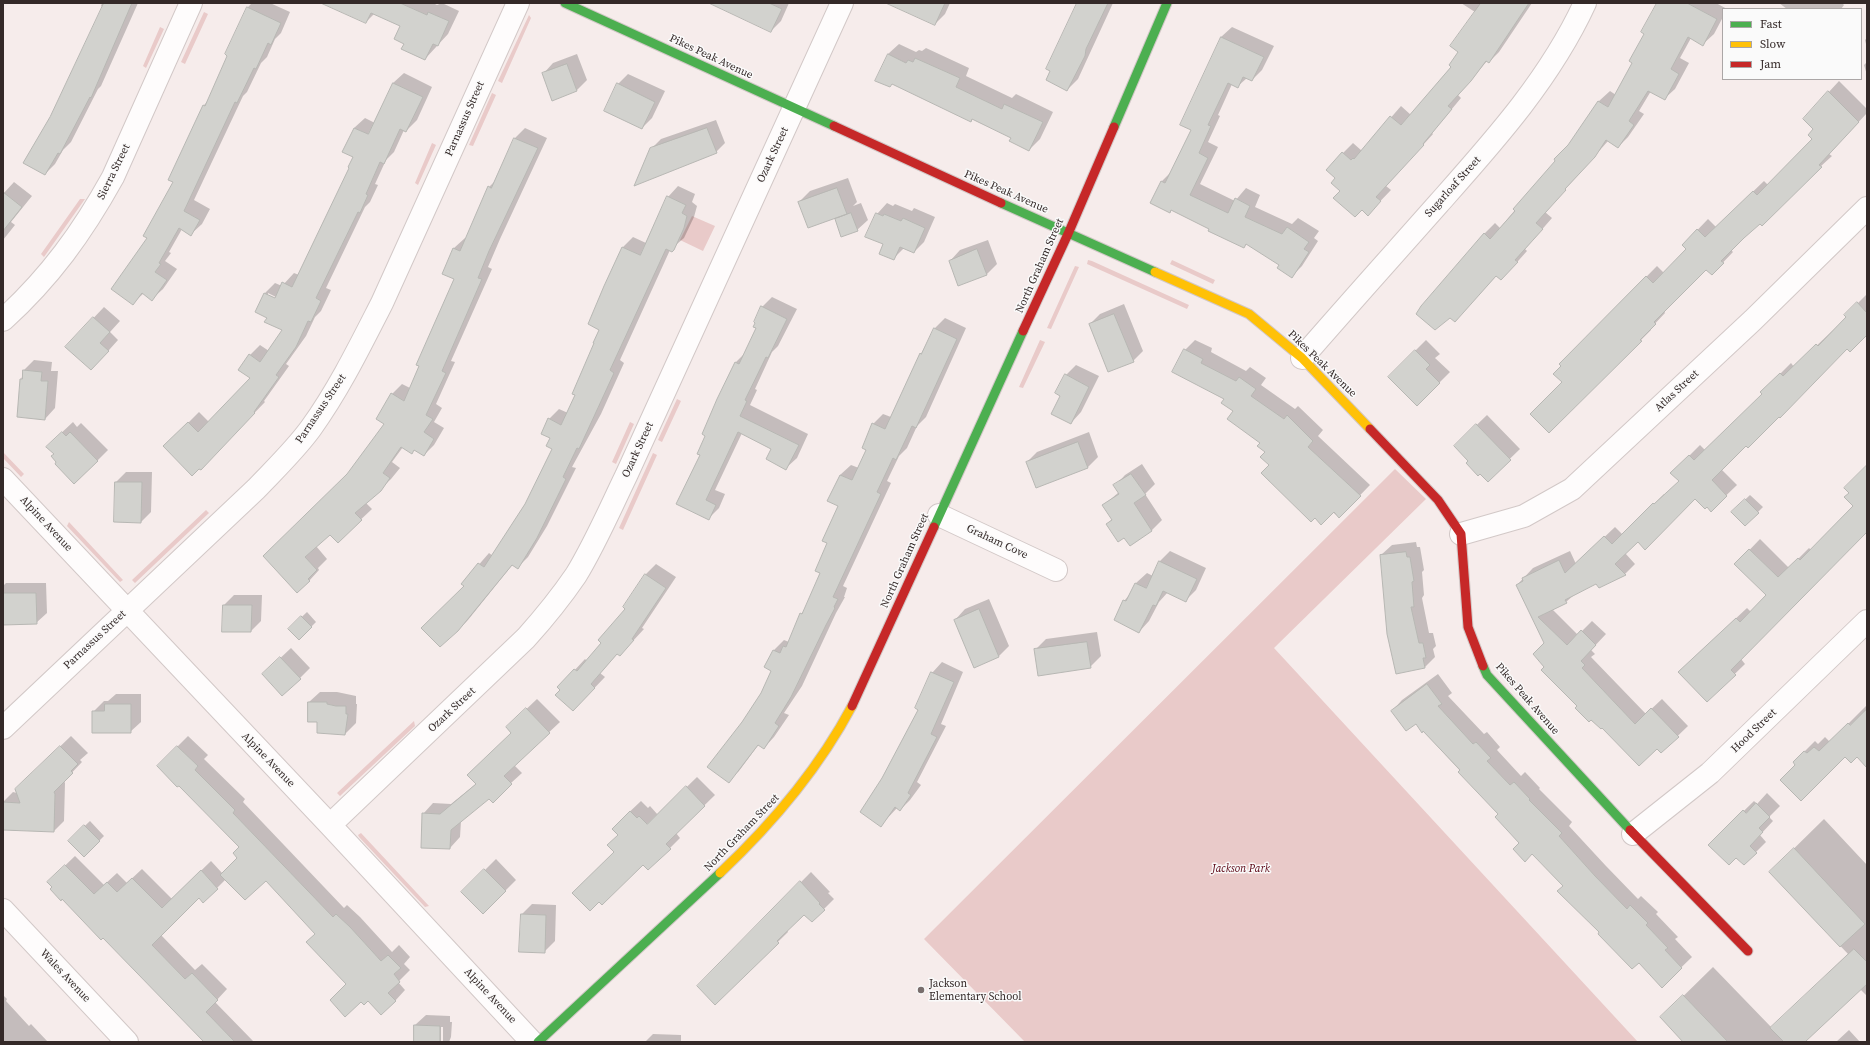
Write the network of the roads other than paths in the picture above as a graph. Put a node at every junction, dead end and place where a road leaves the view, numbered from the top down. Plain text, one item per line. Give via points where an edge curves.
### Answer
1 (191, 3) edge
2 (518, 3) edge
3 (565, 3) edge
4 (842, 3) edge
5 (1167, 3) edge
6 (1585, 3) edge
7 (795, 108) junction
8 (1867, 208) edge
9 (1068, 234) junction
10 (3, 320) edge
11 (1302, 358) junction
12 (3, 479) edge
13 (939, 515) junction
14 (1461, 534) junction
15 (1056, 570) dead end
16 (126, 611) junction
17 (1867, 621) edge
18 (3, 728) edge
19 (330, 825) junction
20 (1633, 834) junction
21 (3, 910) edge
22 (1748, 951) dead end
23 (127, 1042) edge
24 (532, 1042) edge
25 (538, 1042) edge

1 - 10 street, Sierra Street via 101,200 51,272
2 - 16 street, Parnassus Street via 382,303 357,352 312,427 256,489
3 - 7 street, Pikes Peak Avenue
4 - 7 street, Ozark Street
5 - 9 street, North Graham Street
6 - 11 street, Sugarloaf Street via 1574,28 1543,77 1501,133
7 - 9 street, Pikes Peak Avenue
7 - 19 street, Ozark Street via 626,476 576,574 545,617 526,638
8 - 14 street, Atlas Street via 1753,320 1572,488 1524,516
9 - 11 street, Pikes Peak Avenue via 1249,314
9 - 13 street, North Graham Street
11 - 14 street, Pikes Peak Avenue via 1438,500
12 - 16 street, Alpine Avenue
13 - 15 street, Graham Cove
13 - 25 street, North Graham Street via 853,702 834,739 811,773 786,805 722,871
14 - 20 street, Pikes Peak Avenue via 1468,627 1487,675
16 - 18 street, Parnassus Street
16 - 19 street, Alpine Avenue
17 - 20 street, Hood Street via 1710,773
19 - 24 street, Alpine Avenue
20 - 22 street, Pikes Peak Avenue
21 - 23 street, Wales Avenue

